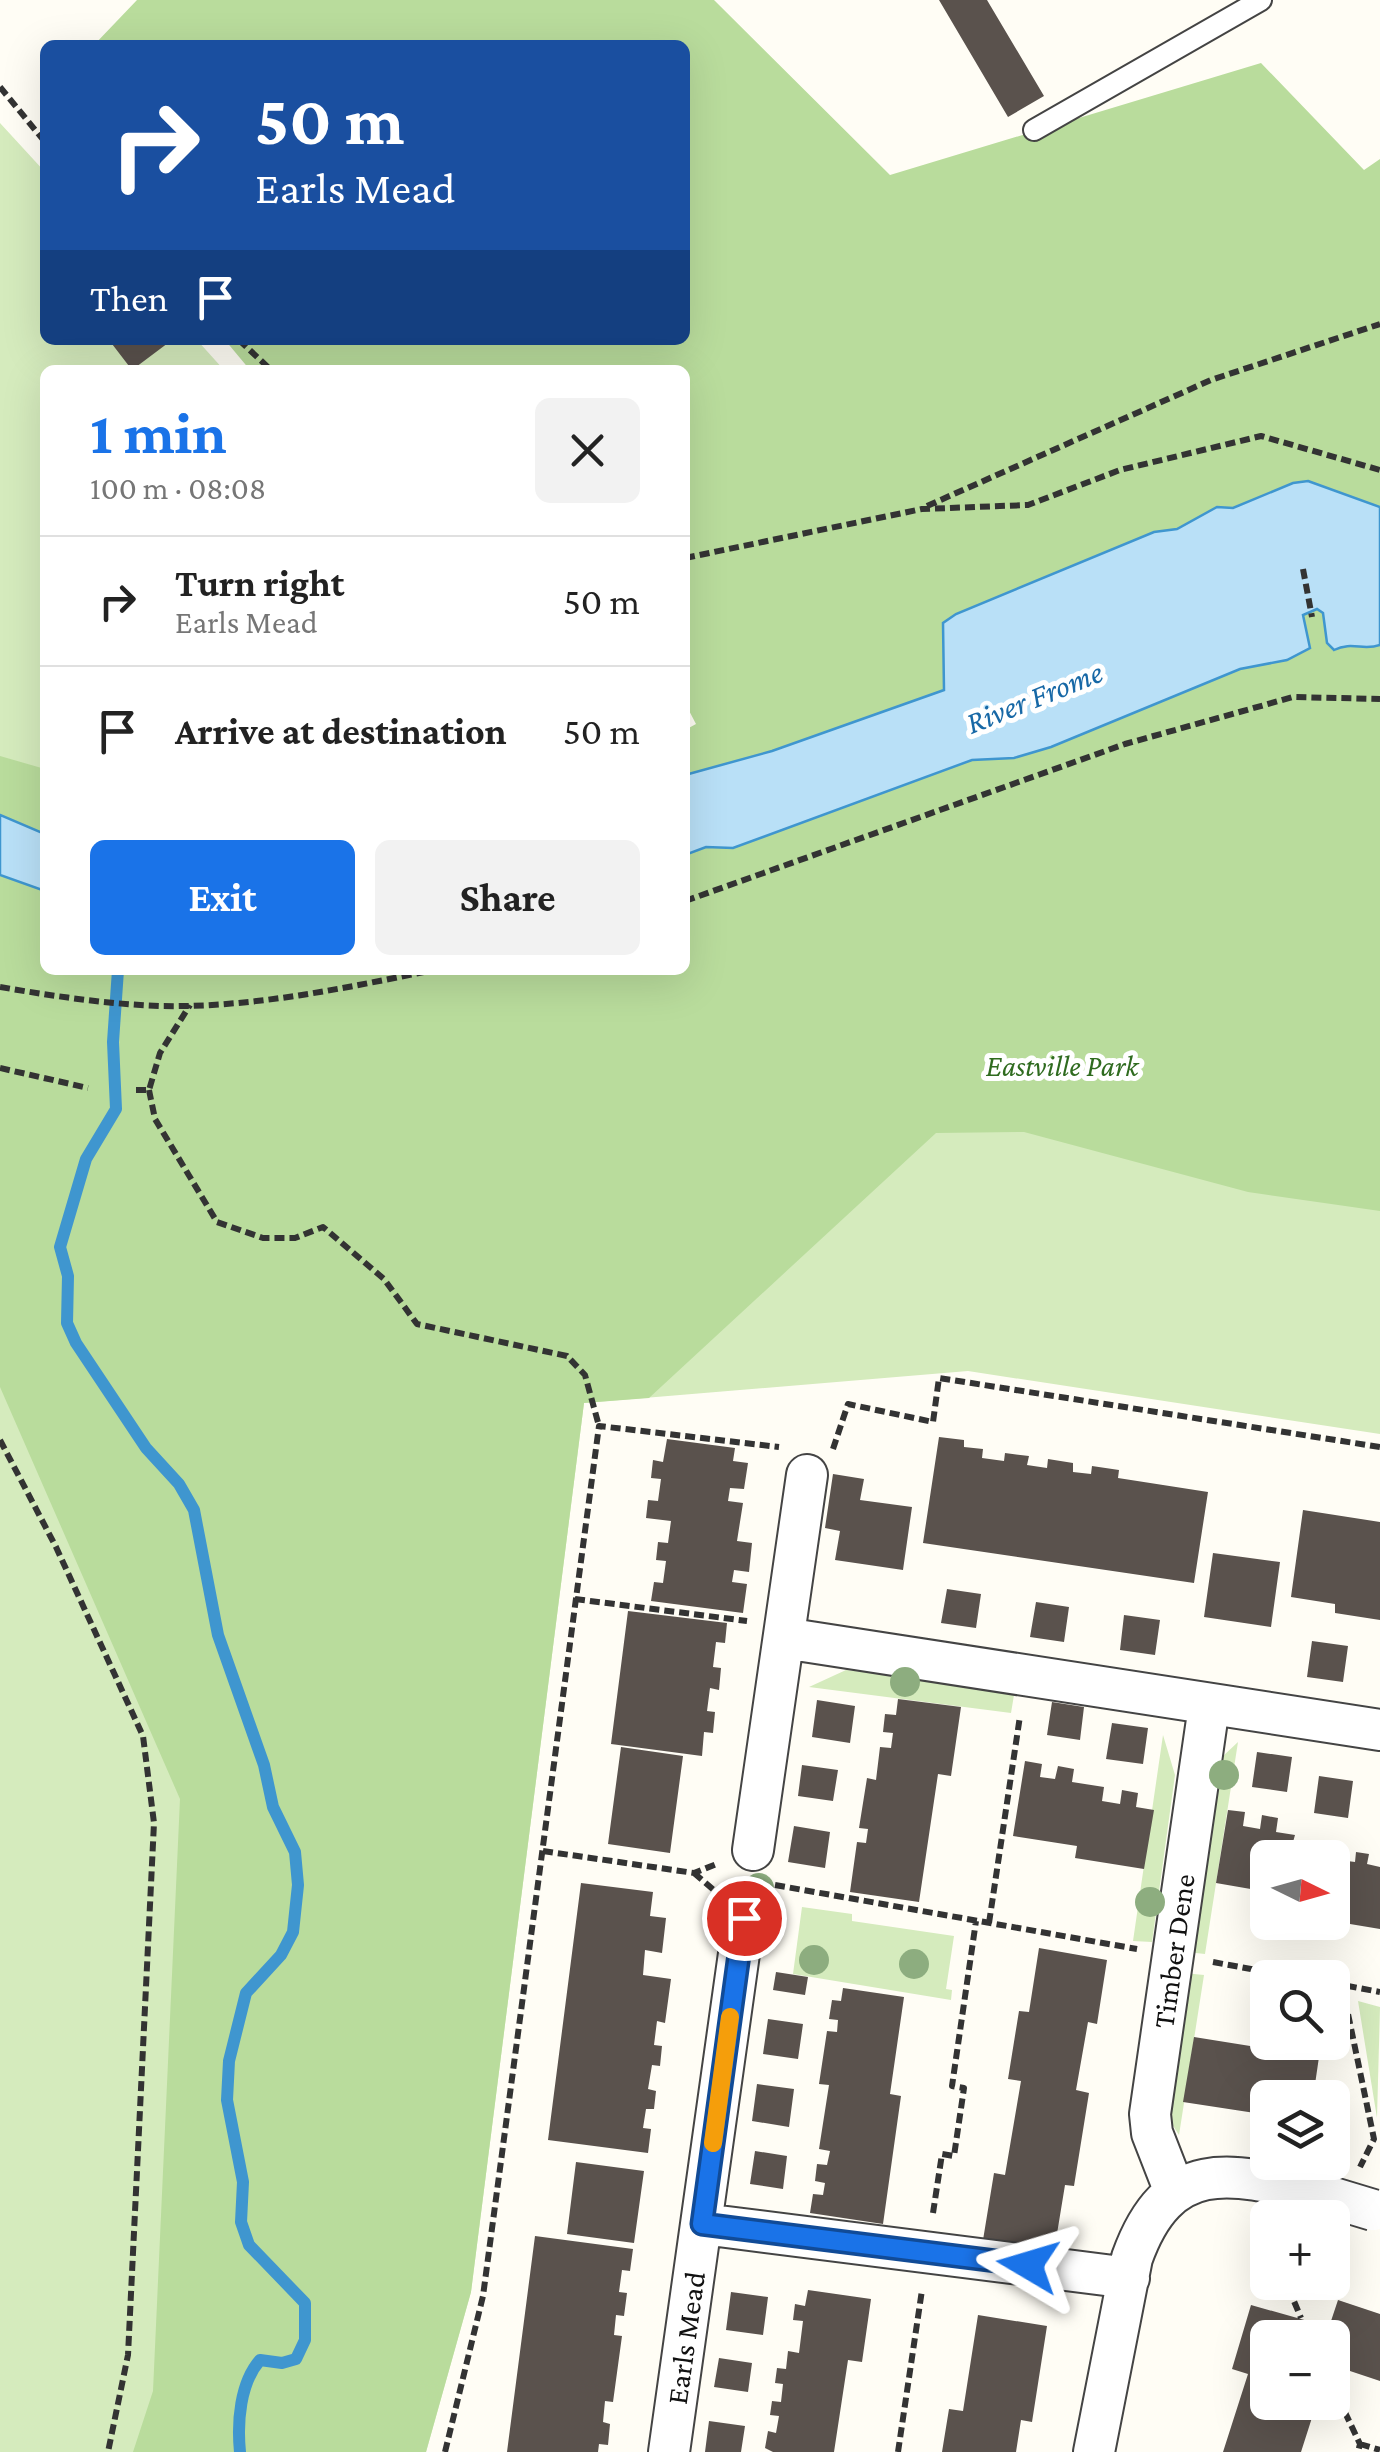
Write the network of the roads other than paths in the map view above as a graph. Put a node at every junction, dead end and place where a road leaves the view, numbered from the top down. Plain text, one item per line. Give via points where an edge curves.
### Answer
1 (1260, 0) edge
2 (1034, 130) dead end
3 (807, 1475) dead end
4 (785, 1632) junction
5 (1208, 1706) junction
6 (1380, 1730) edge
7 (760, 1867) road end
8 (744, 1918) dead end
9 (1175, 2192) junction
10 (1360, 2199) edge
11 (702, 2224) junction
12 (1129, 2278) junction
13 (668, 2452) edge
14 (1094, 2452) edge

1 - 2 lane
3 - 4 street
4 - 5 street
4 - 7 street
5 - 6 street
5 - 9 street, Timber Dene via 1150,2114
8 - 11 street, Earls Mead
9 - 10 street via 1207,2176 1234,2176
9 - 12 street via 1139,2237
11 - 12 street
11 - 13 street, Earls Mead
12 - 14 street

